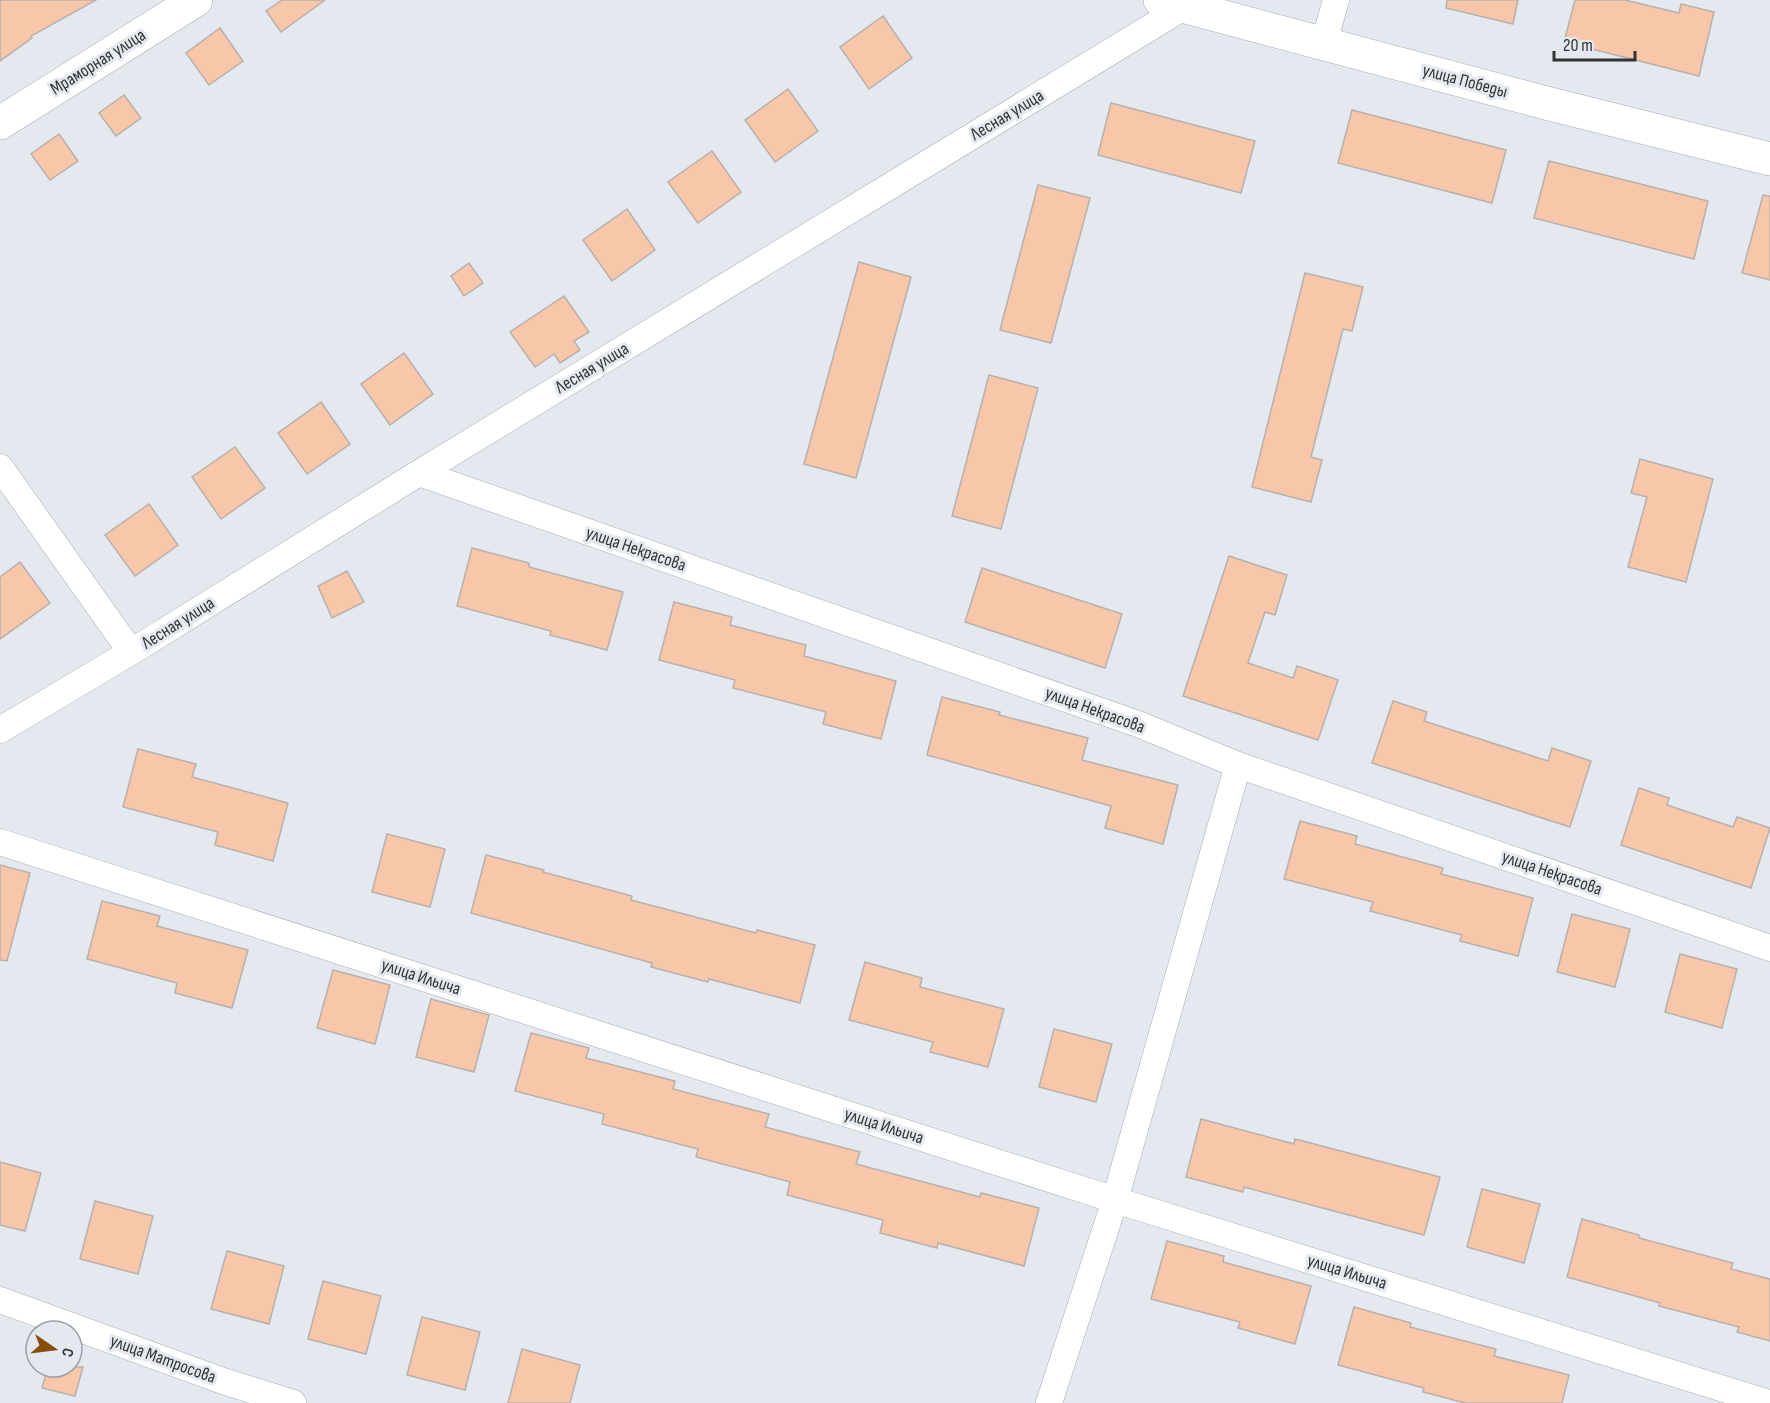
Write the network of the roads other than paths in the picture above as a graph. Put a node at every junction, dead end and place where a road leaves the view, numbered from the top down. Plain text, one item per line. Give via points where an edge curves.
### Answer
1 (196, 0) edge
2 (1336, 0) edge
3 (1172, 3) edge
4 (1324, 43) junction
5 (0, 123) edge
6 (1770, 159) edge
7 (0, 467) edge
8 (419, 473) junction
9 (131, 652) junction
10 (0, 730) edge
11 (1238, 765) junction
12 (0, 842) edge
13 (1770, 948) edge
14 (1115, 1200) junction
15 (0, 1300) edge
16 (293, 1403) edge
17 (1049, 1403) edge
18 (1769, 1403) edge

1 - 5 street, Мраморная улица
2 - 4 street
3 - 4 street, улица Победы
3 - 8 street, Лесная улица
4 - 6 street, улица Победы
7 - 9 street
8 - 9 street, Лесная улица
8 - 11 street, улица Некрасова via 1138,724
9 - 10 street, Лесная улица
11 - 13 street, улица Некрасова
11 - 14 street
12 - 14 street, улица Ильича
14 - 17 street
14 - 18 street, улица Ильича
15 - 16 street, улица Матросова

